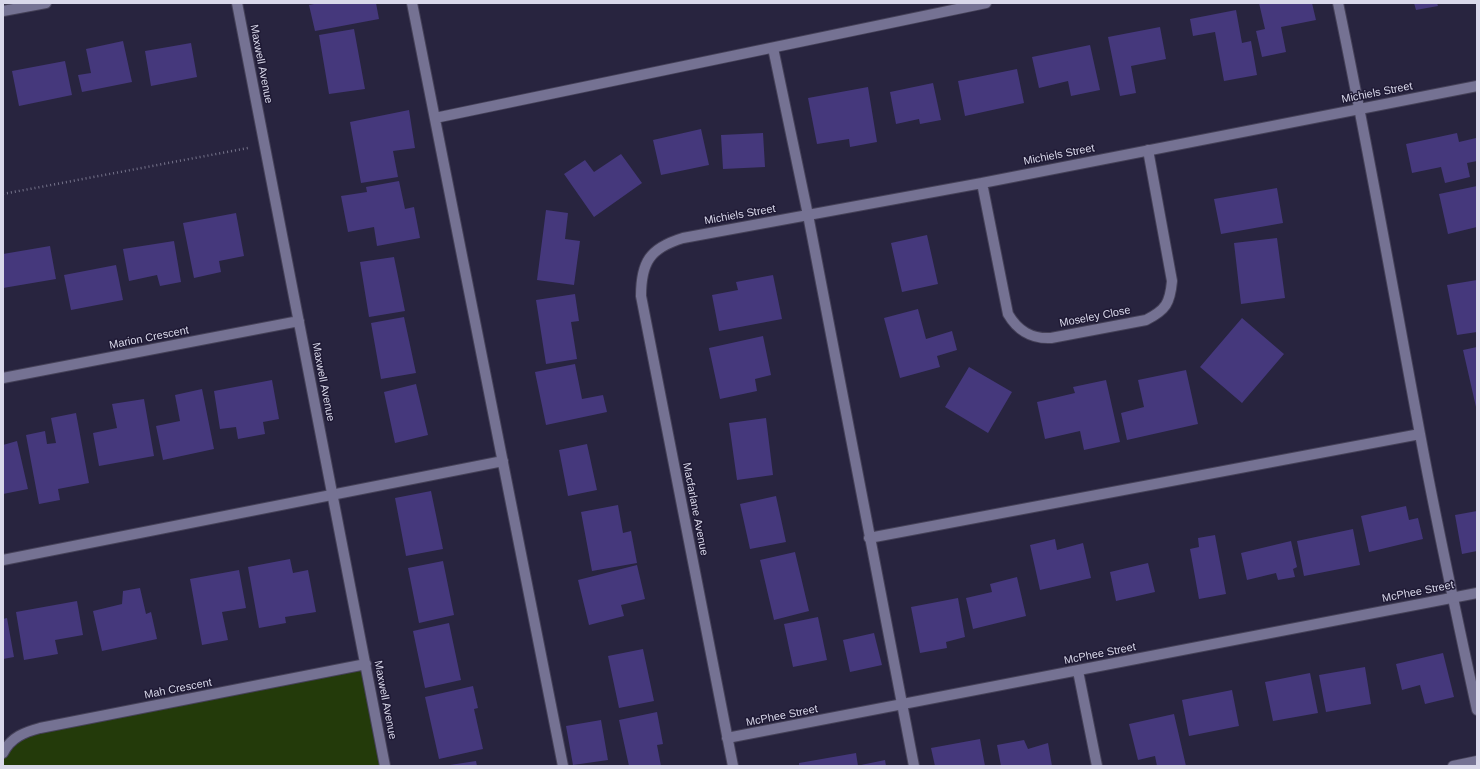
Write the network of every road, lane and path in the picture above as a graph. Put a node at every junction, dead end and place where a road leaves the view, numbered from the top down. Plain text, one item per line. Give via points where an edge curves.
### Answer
1 (46, 3) edge
2 (237, 3) edge
3 (412, 3) edge
4 (986, 3) edge
5 (1338, 3) edge
6 (3, 11) edge
7 (773, 48) junction
8 (1477, 86) edge
9 (1360, 108) junction
10 (435, 118) junction
11 (264, 145) junction
12 (1148, 150) junction
13 (982, 182) junction
14 (3, 194) edge
15 (808, 215) junction
16 (649, 257) joint
17 (299, 321) junction
18 (3, 378) edge
19 (1420, 434) junction
20 (503, 461) junction
21 (332, 494) junction
22 (869, 538) junction
23 (3, 560) edge
24 (1477, 593) edge
25 (1452, 598) junction
26 (366, 664) junction
27 (1078, 671) junction
28 (902, 704) junction
29 (1477, 710) edge
30 (727, 738) junction
31 (3, 753) edge
32 (1477, 761) edge
33 (385, 766) edge
34 (563, 766) edge
35 (733, 766) edge
36 (914, 766) edge
37 (1097, 766) edge
38 (1453, 766) edge

1 - 6 street
2 - 11 street, Maxwell Avenue
3 - 10 street
4 - 7 street
5 - 9 street
7 - 10 street
7 - 15 street
8 - 9 street, Michiels Street
9 - 12 street, Michiels Street
9 - 19 street
10 - 20 street
11 - 14 path
11 - 17 street, Maxwell Avenue
12 - 13 street, Michiels Street
12 - 13 street, Moseley Close via 1171,273 1171,295 1158,314 1146,320 1059,337 1040,339 1029,335 1013,323 1008,314
13 - 15 street, Michiels Street
15 - 16 street, Michiels Street via 683,238 668,243
15 - 22 street
16 - 30 street, Macfarlane Avenue via 641,282 641,296
17 - 18 street, Marion Crescent
17 - 21 street, Maxwell Avenue
19 - 22 street
19 - 25 street
20 - 21 street
20 - 34 street
21 - 23 street
21 - 26 street, Maxwell Avenue
22 - 28 street
24 - 25 street, McPhee Street
25 - 27 street, McPhee Street
25 - 29 street
26 - 31 street, Mah Crescent via 40,728 12,740
26 - 33 street, Maxwell Avenue
27 - 28 street, McPhee Street
27 - 37 street
28 - 30 street, McPhee Street
28 - 36 street
30 - 35 street, Macfarlane Avenue
32 - 38 street

